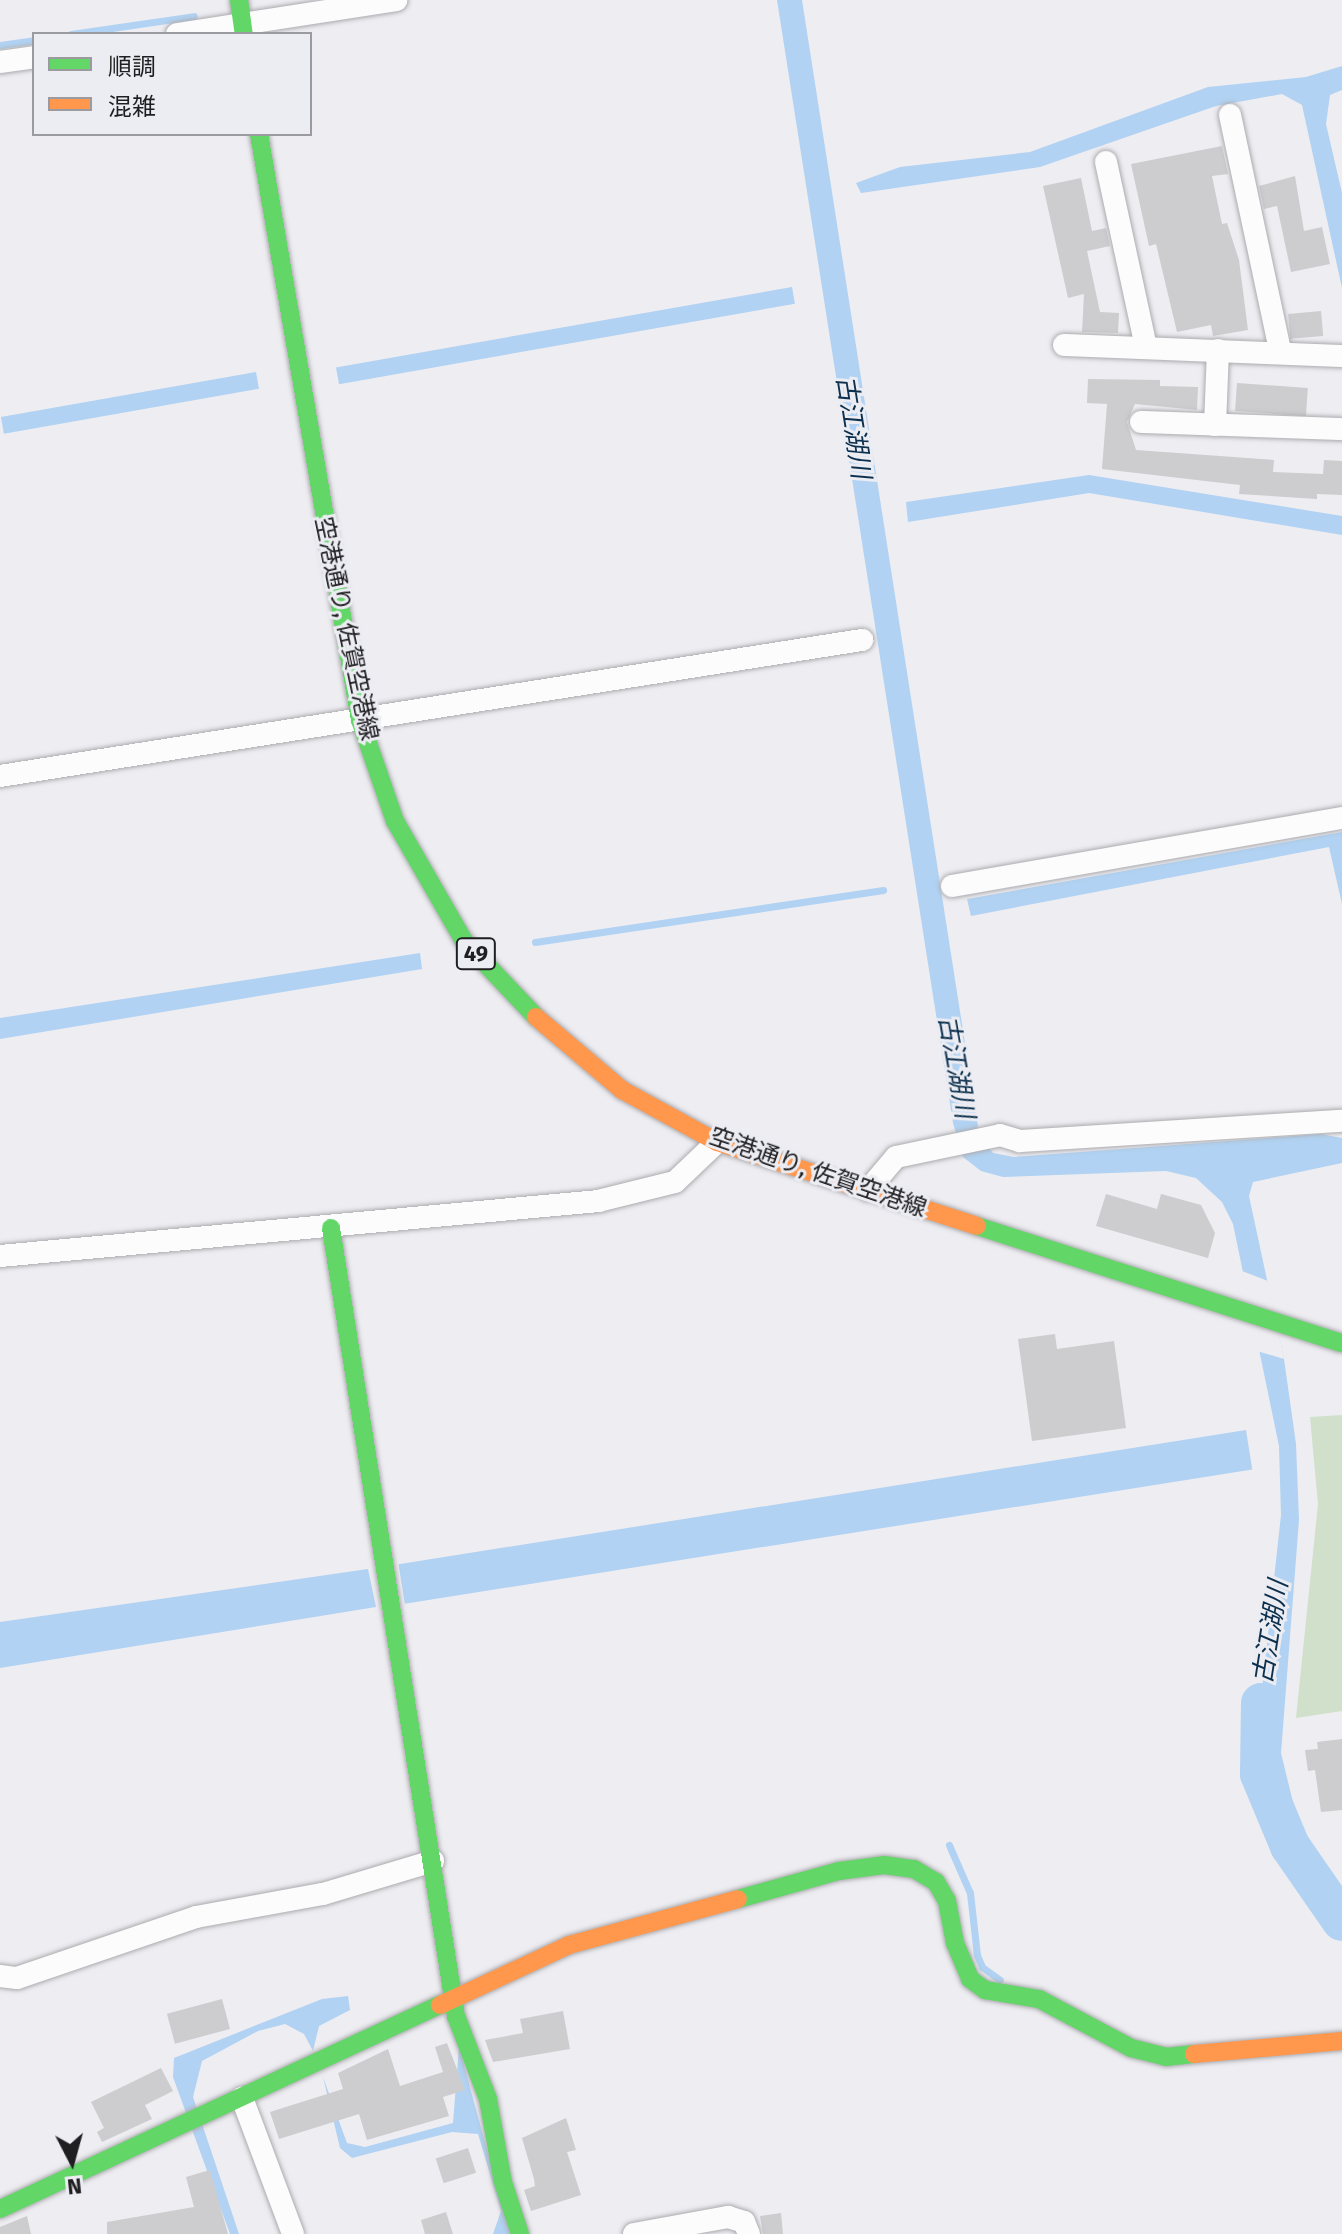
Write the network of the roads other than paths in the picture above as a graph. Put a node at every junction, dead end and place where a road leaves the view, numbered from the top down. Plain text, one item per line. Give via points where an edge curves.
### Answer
1 (239, 0) edge
2 (396, 0) edge
3 (243, 29) edge
4 (203, 32) edge
5 (32, 57) edge
6 (0, 62) edge
7 (1230, 115) dead end
8 (259, 136) edge
9 (1106, 162) dead end
10 (1064, 345) dead end
11 (1146, 347) junction
12 (1218, 350) junction
13 (1280, 351) junction
14 (1342, 356) edge
15 (1141, 422) dead end
16 (1215, 425) junction
17 (1342, 429) edge
18 (862, 640) dead end
19 (360, 720) junction
20 (0, 776) edge
21 (1342, 818) edge
22 (952, 886) dead end
23 (1342, 1121) edge
24 (717, 1142) junction
25 (868, 1190) junction
26 (331, 1228) junction
27 (0, 1256) edge
28 (1342, 1343) edge
29 (433, 1861) junction
30 (0, 1976) edge
31 (455, 1997) junction
32 (1342, 2041) edge
33 (242, 2098) junction
34 (0, 2209) edge
35 (293, 2234) edge
36 (520, 2234) edge
37 (634, 2234) edge
38 (749, 2234) edge

1 - 3 street
2 - 3 street
3 - 4 street
5 - 6 street
7 - 13 street
8 - 19 street, 空港通り, 佐賀空港線 / 49
9 - 11 street
10 - 11 street
11 - 12 street
12 - 13 street
12 - 16 street
13 - 14 street
15 - 16 street
16 - 17 street
18 - 19 street
19 - 20 street
19 - 24 street, 空港通り, 佐賀空港線 / 49 via 395,821 464,941 520,1003 622,1090
21 - 22 street
23 - 25 street via 1020,1141 1000,1135 896,1157
24 - 25 street, 空港通り, 佐賀空港線 / 49
24 - 26 street via 675,1182 598,1201
25 - 28 street, 空港通り, 佐賀空港線 / 49
26 - 27 street
26 - 29 street
29 - 30 street via 323,1894 196,1917 17,1978
29 - 31 street
31 - 32 street via 569,1945 839,1871 884,1865 914,1869 936,1882 947,1901 955,1943 970,1979 985,1990 1039,1999 1071,2012 1131,2048 1166,2057
31 - 33 street
31 - 36 street via 456,2016 488,2099 503,2182
33 - 34 street
33 - 35 street
37 - 38 street via 728,2217 744,2222

